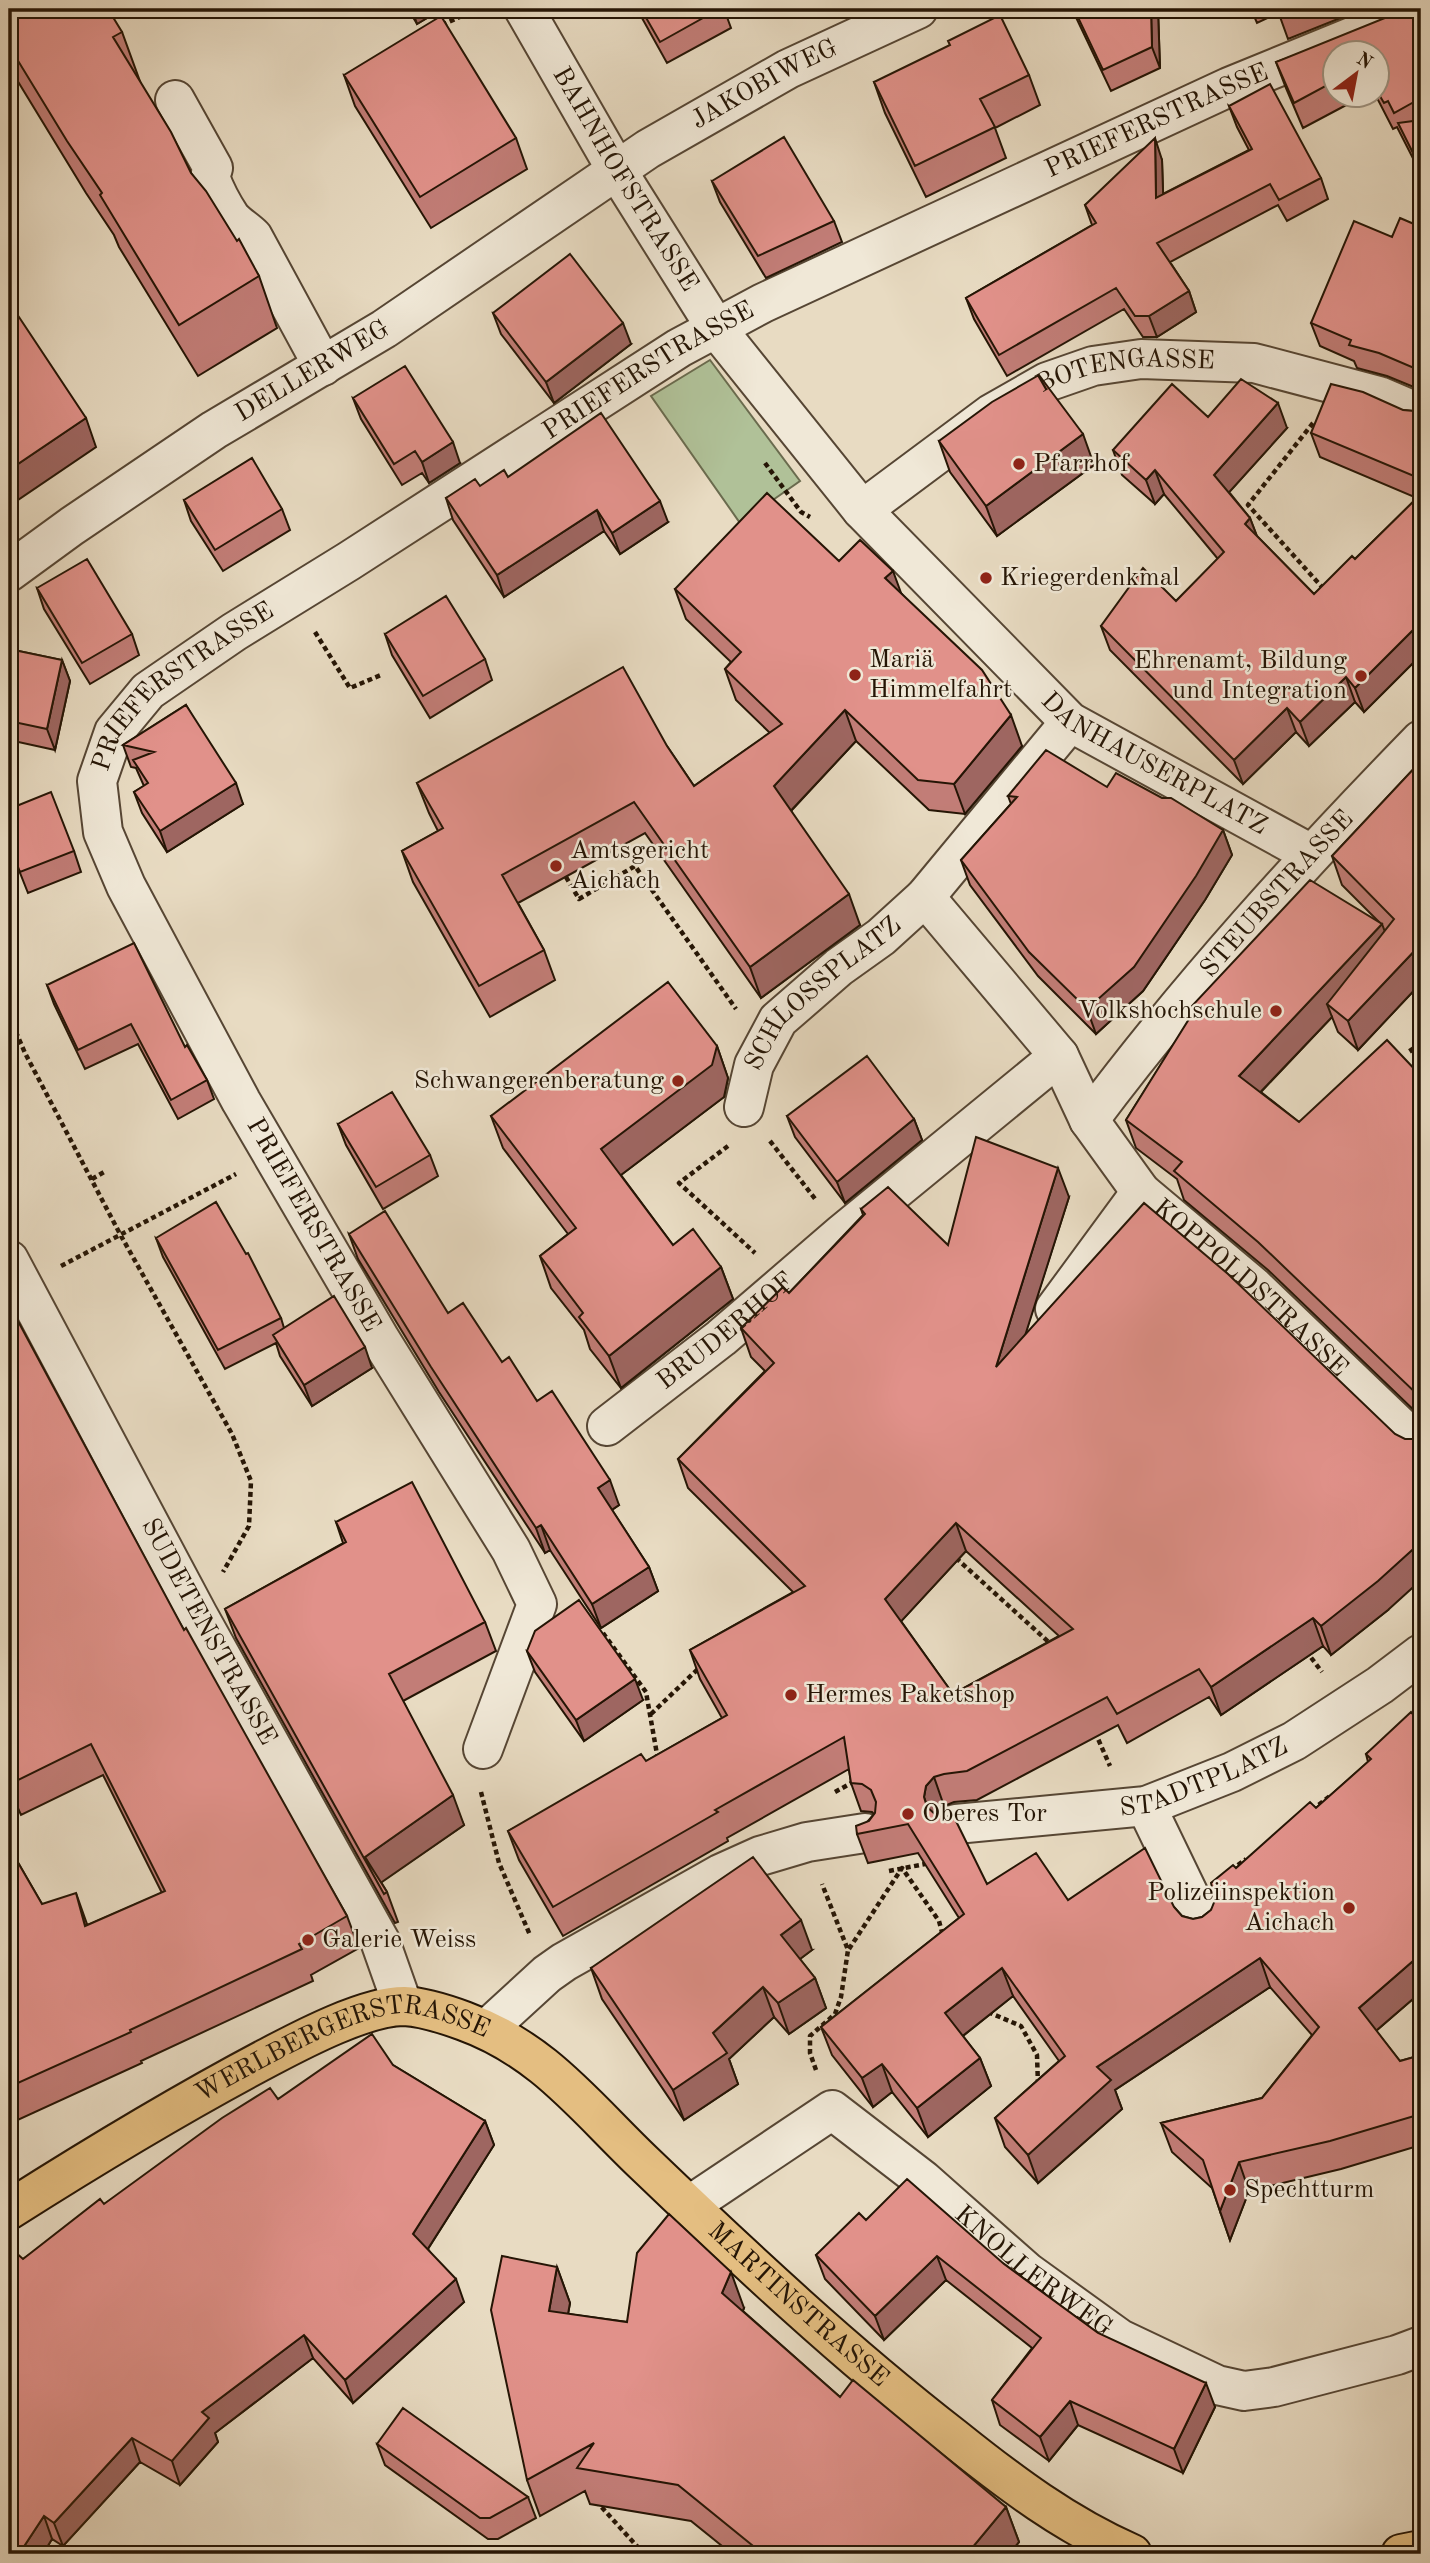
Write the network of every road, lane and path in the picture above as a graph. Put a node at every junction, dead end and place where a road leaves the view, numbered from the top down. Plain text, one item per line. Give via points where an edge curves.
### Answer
1 (477, 9) edge
2 (524, 9) edge
3 (918, 9) edge
4 (1420, 9) edge
5 (433, 29) edge
6 (176, 100) dead end
7 (616, 169) junction
8 (716, 328) junction
9 (323, 366) junction
10 (1342, 387) junction
11 (1421, 414) edge
12 (862, 510) junction
13 (9, 572) edge
14 (1322, 587) edge
15 (292, 596) junction
16 (381, 675) dead end
17 (1070, 722) junction
18 (1421, 740) edge
19 (1311, 854) junction
20 (566, 877) dead end
21 (925, 897) junction
22 (9, 1016) edge
23 (765, 1046) junction
24 (1410, 1048) dead end
25 (1059, 1056) junction
26 (1421, 1065) edge
27 (750, 1116) junction
28 (1089, 1120) junction
29 (273, 1155) junction
30 (104, 1172) dead end
31 (92, 1179) junction
32 (1141, 1192) junction
33 (843, 1233) junction
34 (120, 1234) junction
35 (766, 1245) dead end
36 (16, 1273) edge
37 (1055, 1309) edge
38 (607, 1426) dead end
39 (1421, 1447) edge
40 (947, 1550) edge
41 (198, 1615) junction
42 (599, 1628) edge
43 (1299, 1643) edge
44 (1421, 1654) edge
45 (1058, 1655) edge
46 (707, 1662) edge
47 (1347, 1707) junction
48 (651, 1714) junction
49 (1094, 1729) edge
50 (483, 1749) joint
51 (663, 1768) edge
52 (1330, 1796) edge
53 (1137, 1808) junction
54 (1308, 1813) edge
55 (956, 1824) edge
56 (864, 1833) edge
57 (807, 1842) junction
58 (1252, 1855) edge
59 (1197, 1913) joint
60 (944, 1940) edge
61 (849, 1950) junction
62 (547, 1973) junction
63 (979, 2002) edge
64 (403, 2006) junction
65 (487, 2029) junction
66 (1038, 2086) edge
67 (832, 2110) junction
68 (690, 2206) junction
69 (9, 2210) edge
70 (1421, 2346) edge
71 (598, 2490) edge
72 (1421, 2550) edge
73 (644, 2554) edge
74 (1132, 2554) edge
75 (1401, 2554) edge

1 - 5 path
2 - 7 street, BAHNHOFSTRASSE
3 - 7 street, JAKOBIWEG via 788,69
4 - 8 street, PRIEFERSTRASSE via 1230,87
6 - 9 street via 213,168 213,186 233,221 253,237
7 - 8 street, BAHNHOFSTRASSE
7 - 9 street, DELLERWEG
8 - 12 street, BAHNHOFSTRASSE
8 - 15 street, PRIEFERSTRASSE
9 - 13 street, DELLERWEG via 214,430
10 - 11 street, BOTENGASSE
10 - 12 street, BOTENGASSE via 1254,363 1141,359 1093,366 1047,382 991,414
10 - 14 path via 1248,505
12 - 17 street, DANHAUSERPLATZ
15 - 16 path via 349,688
15 - 29 street, PRIEFERSTRASSE via 148,691 114,732 97,781 103,832 126,886
17 - 19 street, DANHAUSERPLATZ
17 - 21 street, SCHLOSSPLATZ
18 - 19 street, STEUBSTRASSE
19 - 28 street, STEUBSTRASSE via 1133,1060
20 - 23 path via 579,899 635,866
21 - 23 street, SCHLOSSPLATZ via 778,1020
21 - 25 street, SCHLOSSPLATZ
22 - 31 path
23 - 27 street, SCHLOSSPLATZ via 754,1065
24 - 26 path
25 - 28 street, SCHLOSSPLATZ
25 - 33 street, BRUDERHOF
27 - 33 path
27 - 35 path via 679,1183 756,1254
28 - 32 street, KOPPOLDSTRASSE
29 - 34 path
29 - 50 street, PRIEFERSTRASSE via 511,1550 537,1604
30 - 31 path
31 - 34 path
32 - 37 street
32 - 39 street, KOPPOLDSTRASSE via 1253,1286
33 - 38 street, BRUDERHOF via 721,1338
34 - 36 path
34 - 41 path via 232,1434 251,1481 249,1526
36 - 41 street, SUDETENSTRASSE
40 - 45 path via 1051,1642
41 - 64 street, SUDETENSTRASSE via 380,1941
42 - 48 path via 646,1692
43 - 47 path
44 - 47 street, STADTPLATZ
46 - 48 path
47 - 53 street, STADTPLATZ via 1294,1741 1232,1772
48 - 51 path
49 - 53 path
50 - 62 path via 481,1794 499,1863
52 - 54 path
53 - 55 street, STADTPLATZ
53 - 59 street
56 - 57 street, WERLBERGERSTRASSE
57 - 61 path
57 - 62 street, WERLBERGERSTRASSE via 720,1874
58 - 59 path
60 - 61 path via 939,1921 902,1868
61 - 67 path via 835,2014 810,2036 810,2053
62 - 65 street, WERLBERGERSTRASSE
63 - 66 path via 988,2012 1021,2026 1038,2056
64 - 65 main road, WERLBERGERSTRASSE
64 - 69 main road, WERLBERGERSTRASSE via 358,2016 304,2039 100,2151
65 - 68 main road, MARTINSTRASSE via 554,2073
67 - 68 street
67 - 70 street, KNOLLERWEG via 923,2180 1027,2272 1120,2339 1217,2385 1244,2391 1274,2386
68 - 74 main road, MARTINSTRASSE via 906,2401 1036,2501
71 - 73 path via 596,2503
72 - 75 main road

